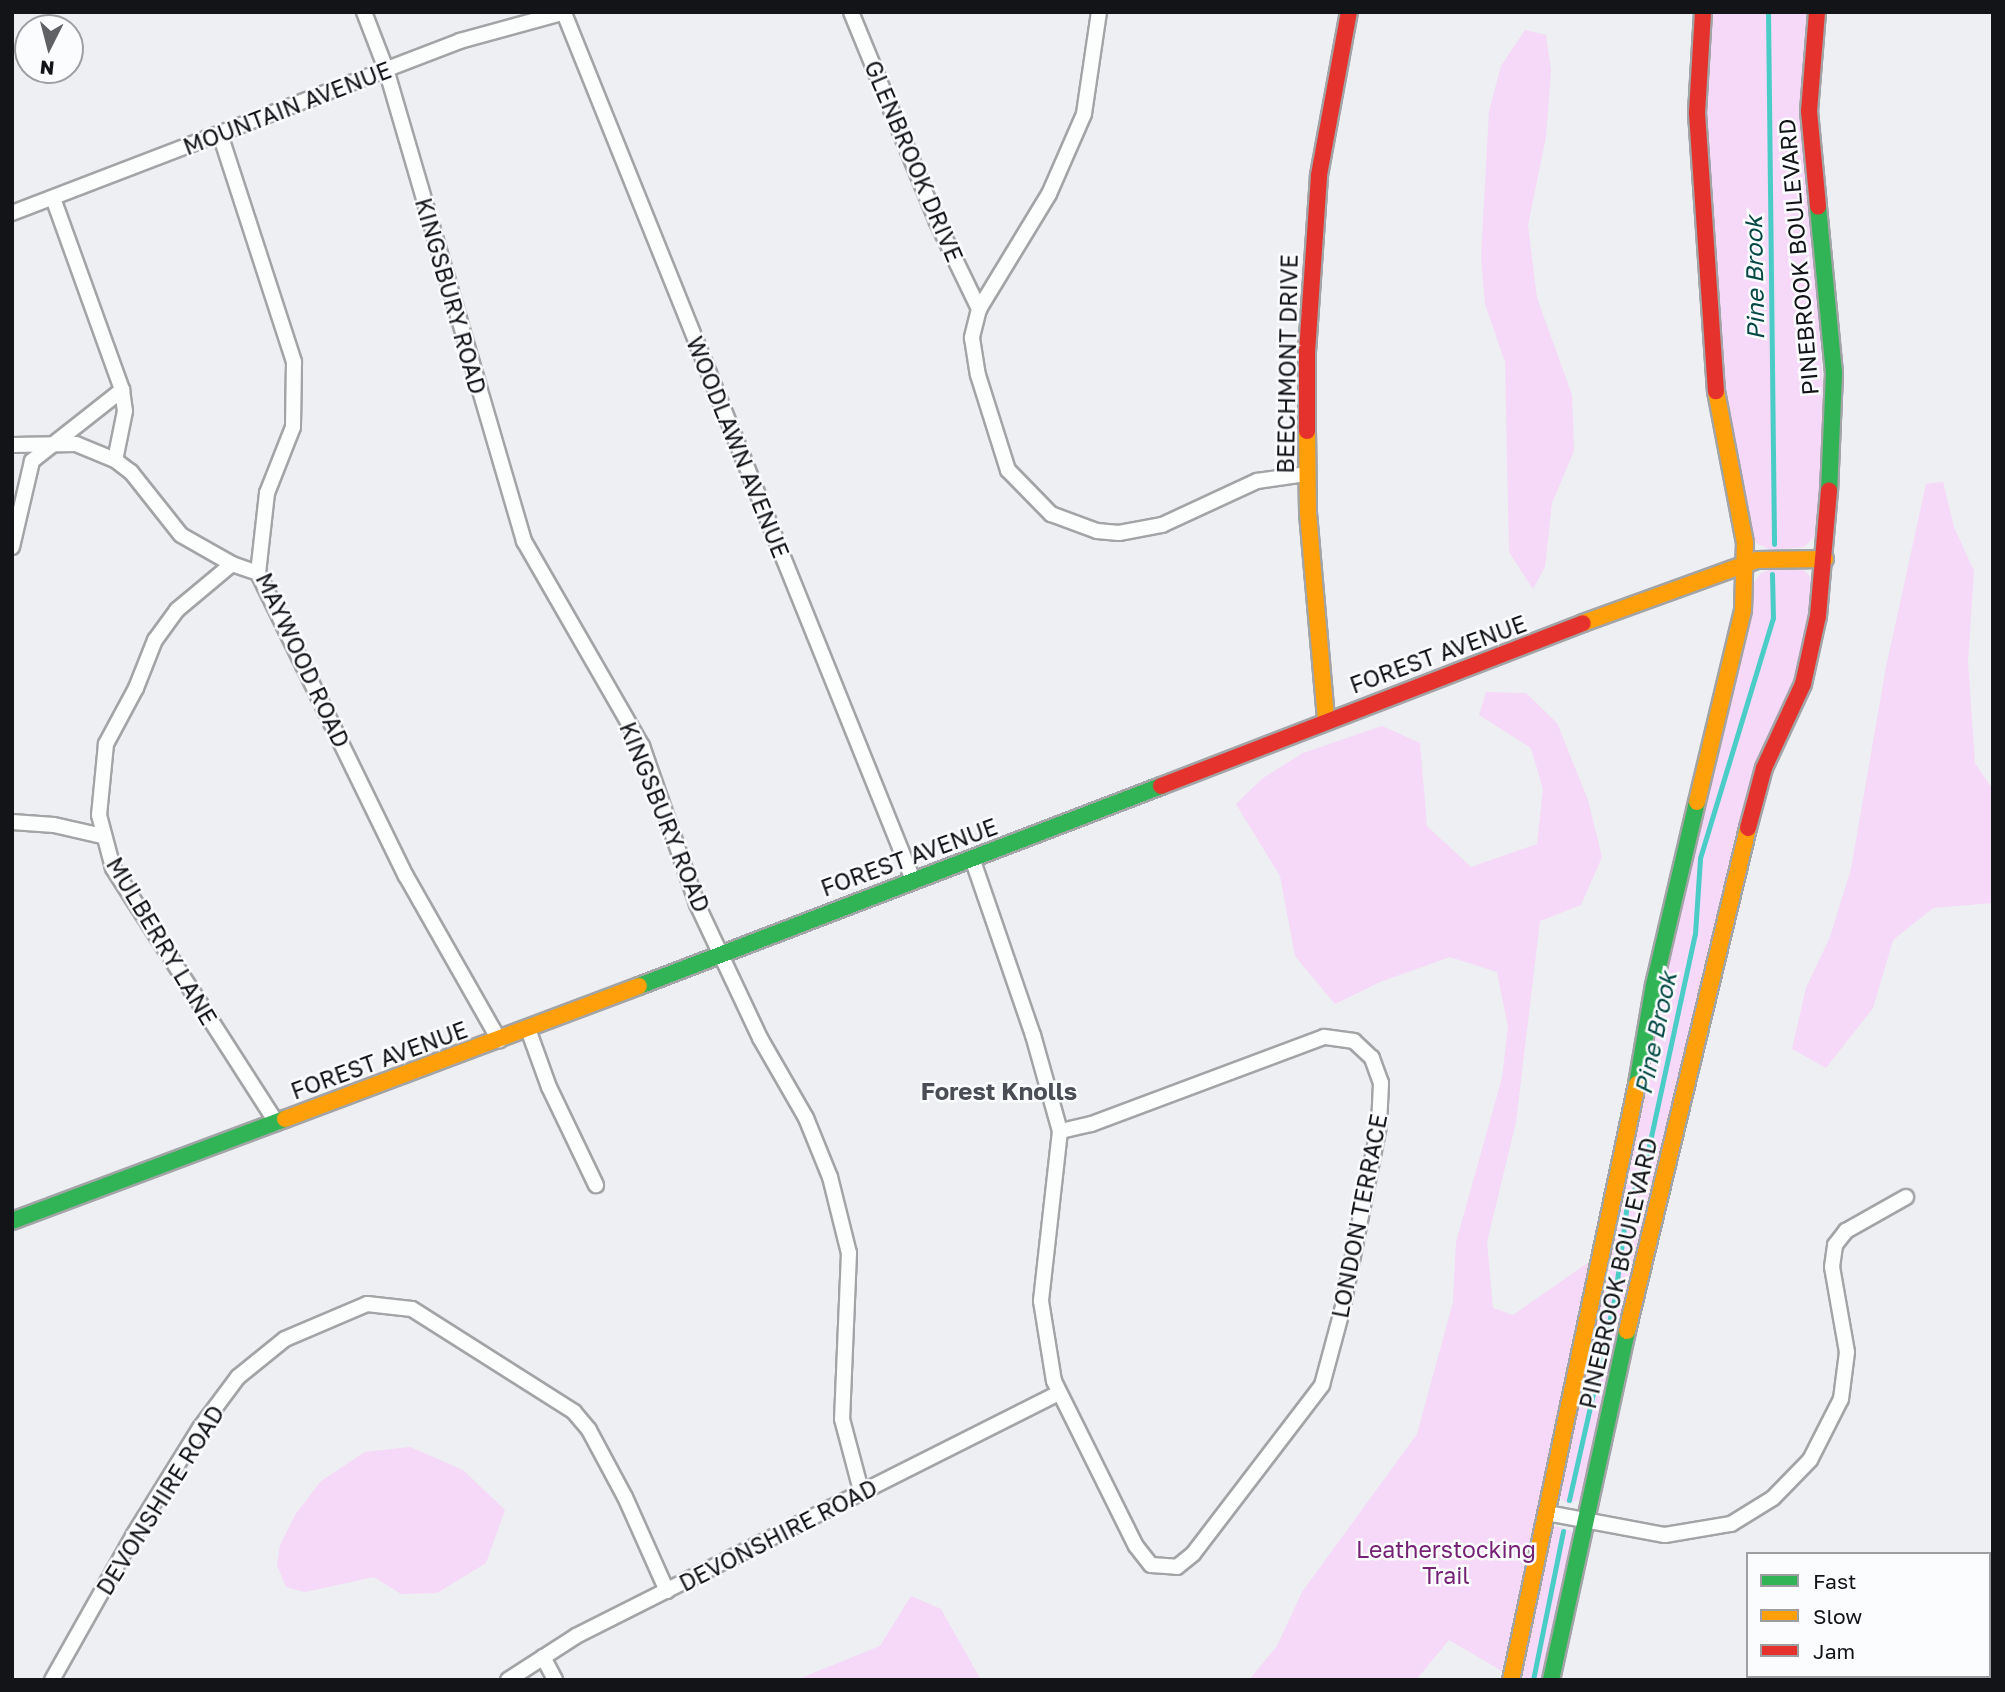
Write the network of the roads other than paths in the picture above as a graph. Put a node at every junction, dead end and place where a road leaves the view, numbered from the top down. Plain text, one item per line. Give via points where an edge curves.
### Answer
1 (364, 12) edge
2 (851, 12) edge
3 (1099, 12) edge
4 (1349, 12) edge
5 (1703, 12) edge
6 (1817, 12) edge
7 (565, 13) edge
8 (386, 69) junction
9 (220, 134) junction
10 (53, 198) junction
11 (12, 214) edge
12 (979, 309) junction
13 (122, 390) junction
14 (12, 446) edge
15 (46, 447) junction
16 (116, 460) junction
17 (1306, 474) junction
18 (13, 536) edge
19 (1825, 559) junction
20 (1746, 563) junction
21 (232, 564) junction
22 (258, 573) junction
23 (1326, 719) junction
24 (12, 822) edge
25 (102, 836) junction
26 (971, 859) junction
27 (913, 880) junction
28 (723, 952) junction
29 (528, 1029) junction
30 (499, 1040) junction
31 (277, 1123) junction
32 (1059, 1131) junction
33 (596, 1185) dead end
34 (1906, 1197) dead end
35 (12, 1221) edge
36 (1059, 1392) junction
37 (862, 1494) junction
38 (1547, 1513) junction
39 (1586, 1522) junction
40 (667, 1591) junction
41 (543, 1657) junction
42 (52, 1680) edge
43 (508, 1680) edge
44 (555, 1680) edge
45 (1511, 1680) edge
46 (1551, 1680) edge

1 - 8 street, KINGSBURY ROAD
2 - 12 street, GLENBROOK DRIVE via 937,222
3 - 12 street via 1092,84 1070,150 1049,194
4 - 17 street, BEECHMONT DRIVE via 1331,95 1313,236
5 - 20 street, PINEBROOK BOULEVARD via 1696,103 1712,368
6 - 19 street, PINEBROOK BOULEVARD via 1809,111 1834,373
7 - 8 street, MOUNTAIN AVENUE via 460,41
7 - 27 street, WOODLAWN AVENUE
8 - 9 street, MOUNTAIN AVENUE
8 - 28 street, KINGSBURY ROAD via 524,541 642,746 697,904
9 - 10 street, MOUNTAIN AVENUE
9 - 22 street, MAYWOOD ROAD via 294,362 293,428 267,493
10 - 11 street, MOUNTAIN AVENUE
10 - 13 street
12 - 17 street via 972,338 998,443 1021,487 1051,514 1097,531 1138,531 1162,525 1256,481
13 - 15 street
13 - 16 street via 125,411
14 - 15 street via 30,443
15 - 16 street via 76,444
15 - 18 street via 25,477
16 - 21 street via 181,535
17 - 23 street, BEECHMONT DRIVE
19 - 20 street, FOREST AVENUE
19 - 39 street, PINEBROOK BOULEVARD via 1809,664 1764,768 1752,810 1705,1022 1659,1186
20 - 23 street, FOREST AVENUE
20 - 38 street, PINEBROOK BOULEVARD via 1735,655 1679,868 1645,1030 1625,1159
21 - 22 street
21 - 25 street, MULBERRY LANE via 177,610 155,640 106,744 100,785
22 - 30 street, MAYWOOD ROAD via 406,876
23 - 26 street, FOREST AVENUE
24 - 25 street
25 - 31 street, MULBERRY LANE via 113,868
26 - 27 street, FOREST AVENUE
26 - 32 street via 1033,1035
27 - 28 street, FOREST AVENUE
28 - 29 street, FOREST AVENUE
28 - 37 street, KINGSBURY ROAD via 760,1038 806,1118 830,1177 849,1263 841,1353 842,1419 853,1476
29 - 30 street, FOREST AVENUE
29 - 33 street via 549,1087
30 - 31 street, FOREST AVENUE
31 - 35 street, FOREST AVENUE
32 - 36 street via 1041,1300 1042,1330
32 - 36 street, LONDON TERRACE via 1091,1124 1324,1037 1354,1041 1372,1058 1381,1083 1379,1126 1322,1385 1193,1554 1171,1568 1151,1565 1136,1546
34 - 39 street via 1855,1225 1835,1245 1832,1267 1846,1330 1843,1387 1826,1434 1811,1460 1787,1485 1757,1511 1698,1533 1665,1535
36 - 37 street, DEVONSHIRE ROAD
37 - 40 street, DEVONSHIRE ROAD
38 - 39 street
38 - 45 street, PINEBROOK BOULEVARD
39 - 46 street, PINEBROOK BOULEVARD
40 - 41 street
40 - 42 street, DEVONSHIRE ROAD via 625,1497 589,1430 574,1412 412,1309 367,1304 285,1339 239,1377 200,1428 139,1525
41 - 43 street
41 - 44 street

